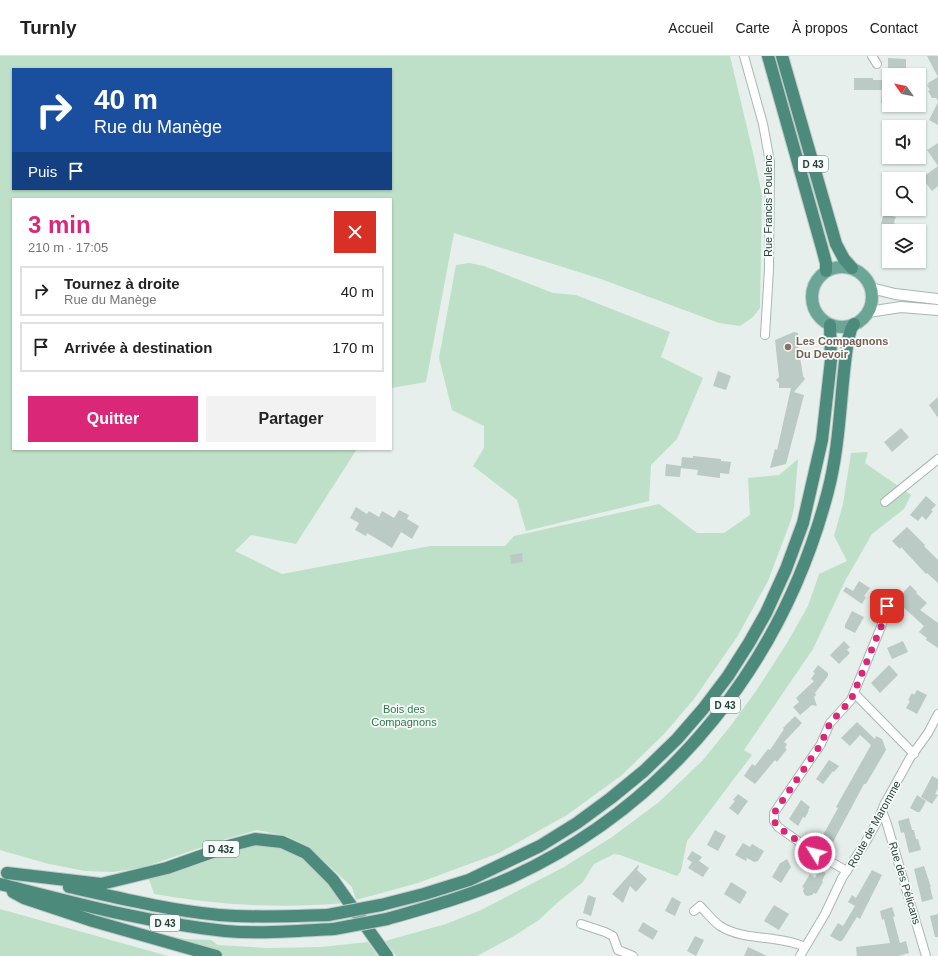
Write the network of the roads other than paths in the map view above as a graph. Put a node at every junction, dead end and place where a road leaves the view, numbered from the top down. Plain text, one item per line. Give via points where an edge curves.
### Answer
1 (744, 56) edge
2 (768, 56) edge
3 (782, 56) edge
4 (872, 56) edge
5 (877, 64) dead end
6 (852, 268) junction
7 (826, 271) junction
8 (871, 288) junction
9 (938, 299) edge
10 (938, 310) edge
11 (868, 312) junction
12 (830, 324) junction
13 (854, 324) junction
14 (765, 335) dead end
15 (938, 459) edge
16 (885, 502) dead end
17 (887, 606) dead end
18 (854, 693) junction
19 (938, 714) edge
20 (914, 754) junction
21 (882, 811) junction
22 (847, 871) junction
23 (4, 872) edge
24 (0, 884) edge
25 (694, 912) dead end
26 (581, 924) dead end
27 (805, 947) junction
28 (214, 955) edge
29 (387, 956) edge
30 (633, 956) edge
31 (800, 956) edge
32 (926, 956) edge

1 - 14 street, Rue Francis Poulenc via 763,124 770,162 769,269
2 - 7 highway, D 43 via 822,248
3 - 6 highway, D 43 via 836,244
4 - 5 street
6 - 7 main road via 843,266
6 - 8 main road via 865,277
7 - 12 main road via 818,278 812,297 816,311
8 - 9 street via 895,294
8 - 11 main road via 872,300
10 - 11 street via 902,307
11 - 13 main road
12 - 13 main road via 838,327
12 - 23 highway, D 43, bridge via 831,360 822,440 803,523 766,613 728,676 676,739 644,771 577,823 540,846 469,880 381,905 328,915 220,915 148,905
13 - 24 highway, D 43, bridge via 847,344 835,458 818,527 806,560 761,653 740,685 697,740 652,785 572,845 480,890 387,919 334,929 281,932 227,931 172,925
15 - 16 street
17 - 18 street
18 - 20 street
18 - 22 street via 851,700 830,723 821,744 774,813 774,821 778,827 815,853
19 - 20 street, Route de Maromme
20 - 21 street, Route de Maromme
21 - 22 street, Route de Maromme
21 - 32 street, Rue des Pélicans
22 - 27 street, Route de Maromme
23 - 29 highway, D 43z via 101,884 167,868 255,839 282,842 306,853 333,880
24 - 28 highway via 24,898 92,921
25 - 27 street via 700,906 720,926 731,931
26 - 30 street via 612,936 618,950
27 - 31 street, Route de Maromme

